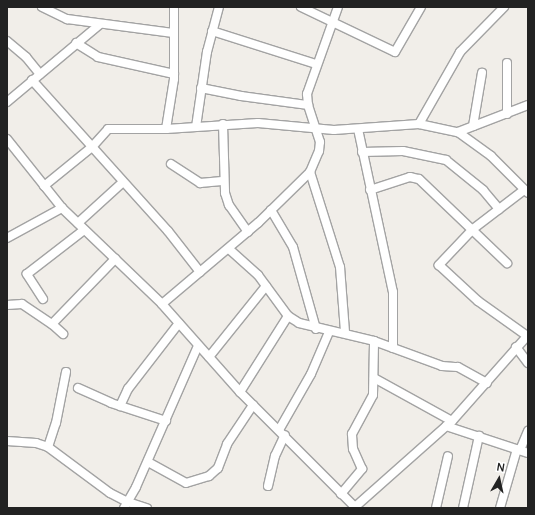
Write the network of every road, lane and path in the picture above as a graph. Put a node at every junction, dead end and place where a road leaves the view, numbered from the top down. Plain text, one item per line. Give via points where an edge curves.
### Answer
1 (42, 7) edge
2 (174, 7) edge
3 (219, 7) edge
4 (301, 7) edge
5 (338, 7) edge
6 (421, 7) edge
7 (504, 7) edge
8 (332, 20) junction
9 (100, 25) junction
10 (212, 32) junction
11 (173, 33) junction
12 (7, 41) edge
13 (76, 43) junction
14 (507, 63) dead end
15 (316, 64) junction
16 (482, 73) dead end
17 (40, 74) junction
18 (174, 74) junction
19 (32, 80) junction
20 (200, 88) junction
21 (7, 102) edge
22 (308, 104) junction
23 (528, 105) edge
24 (507, 114) junction
25 (222, 124) junction
26 (418, 124) junction
27 (473, 126) junction
28 (196, 127) junction
29 (314, 128) junction
30 (166, 129) junction
31 (358, 129) junction
32 (458, 132) junction
33 (7, 139) edge
34 (92, 147) junction
35 (362, 152) junction
36 (171, 164) dead end
37 (310, 172) junction
38 (222, 181) junction
39 (122, 184) junction
40 (44, 186) junction
41 (370, 190) junction
42 (526, 191) edge
43 (62, 208) junction
44 (499, 209) junction
45 (271, 210) junction
46 (78, 223) junction
47 (474, 229) junction
48 (84, 230) junction
49 (248, 232) junction
50 (7, 238) edge
51 (229, 249) junction
52 (115, 259) junction
53 (507, 263) dead end
54 (200, 272) junction
55 (266, 286) junction
56 (43, 299) dead end
57 (162, 304) junction
58 (7, 305) edge
59 (288, 316) junction
60 (179, 323) junction
61 (52, 324) junction
62 (316, 329) junction
63 (329, 332) junction
64 (344, 332) junction
65 (63, 334) dead end
66 (528, 336) edge
67 (374, 341) junction
68 (198, 346) junction
69 (516, 347) junction
70 (393, 348) junction
71 (209, 357) junction
72 (528, 363) edge
73 (66, 372) dead end
74 (374, 378) junction
75 (487, 383) junction
76 (78, 388) dead end
77 (240, 392) junction
78 (253, 405) junction
79 (120, 406) junction
80 (166, 421) junction
81 (449, 424) junction
82 (528, 430) edge
83 (282, 432) junction
84 (479, 436) junction
85 (7, 441) edge
86 (48, 447) junction
87 (522, 451) edge
88 (448, 456) dead end
89 (148, 462) junction
90 (268, 486) dead end
91 (341, 494) junction
92 (126, 505) edge
93 (355, 507) edge
94 (147, 508) edge
95 (436, 508) edge
96 (463, 508) edge
97 (500, 508) edge

1 - 9 street via 66,19
2 - 11 street
3 - 10 street
4 - 8 street
5 - 8 street
6 - 8 street via 395,52
7 - 26 street via 460,52
8 - 15 street
9 - 11 street
9 - 13 street
10 - 15 street
10 - 20 street
11 - 18 street
12 - 17 street via 26,57
13 - 17 street
13 - 18 street via 98,57
14 - 24 street
15 - 22 street via 309,86
16 - 27 street
17 - 19 street
18 - 30 street
19 - 21 street
19 - 34 street
20 - 22 street via 257,99
20 - 28 street
22 - 29 street
23 - 24 street
24 - 27 street
25 - 28 street
25 - 29 street via 258,123
25 - 38 street
26 - 31 street
26 - 32 street
27 - 32 street
28 - 30 street
29 - 31 street
29 - 37 street via 320,142
30 - 34 street via 108,129
31 - 35 street
32 - 42 street via 491,156
33 - 40 street
34 - 39 street
34 - 40 street
35 - 41 street
35 - 44 street via 403,151 446,160 484,190
36 - 38 street via 200,183
37 - 45 street
37 - 64 street via 340,267
38 - 49 street via 229,205
39 - 46 street
39 - 54 street via 168,231
40 - 43 street
41 - 47 street via 410,177 416,178
41 - 70 street via 394,292
42 - 44 street
43 - 46 street
43 - 50 street
44 - 47 street
45 - 49 street
45 - 62 street via 293,247
46 - 48 street
47 - 53 street
47 - 66 street via 439,265 478,301
48 - 52 street
48 - 56 street via 27,274
49 - 51 street
51 - 54 street
51 - 55 street
52 - 57 street
52 - 61 street
54 - 57 street
55 - 59 street
55 - 71 street
57 - 60 street
58 - 61 street via 22,304
59 - 62 street
59 - 77 street
60 - 68 street
60 - 79 street via 128,388
61 - 65 street
62 - 63 street
63 - 64 street
63 - 83 street
64 - 67 street
66 - 69 street
67 - 70 street
67 - 74 street
68 - 71 street
68 - 80 street
69 - 72 street
69 - 75 street
70 - 75 street via 442,366 458,367
71 - 77 street
73 - 86 street
74 - 81 street
74 - 91 street via 373,395 352,434 353,449 362,468
75 - 81 street
76 - 79 street
77 - 78 street
78 - 83 street
78 - 89 street via 227,444 218,468 209,476 186,483
79 - 80 street
80 - 89 street
81 - 84 street
81 - 93 street
82 - 87 street
83 - 90 street
83 - 91 street
84 - 87 street
84 - 96 street
85 - 86 street via 36,443
86 - 92 street
87 - 97 street
88 - 95 street
89 - 92 street
91 - 93 street
92 - 94 street

